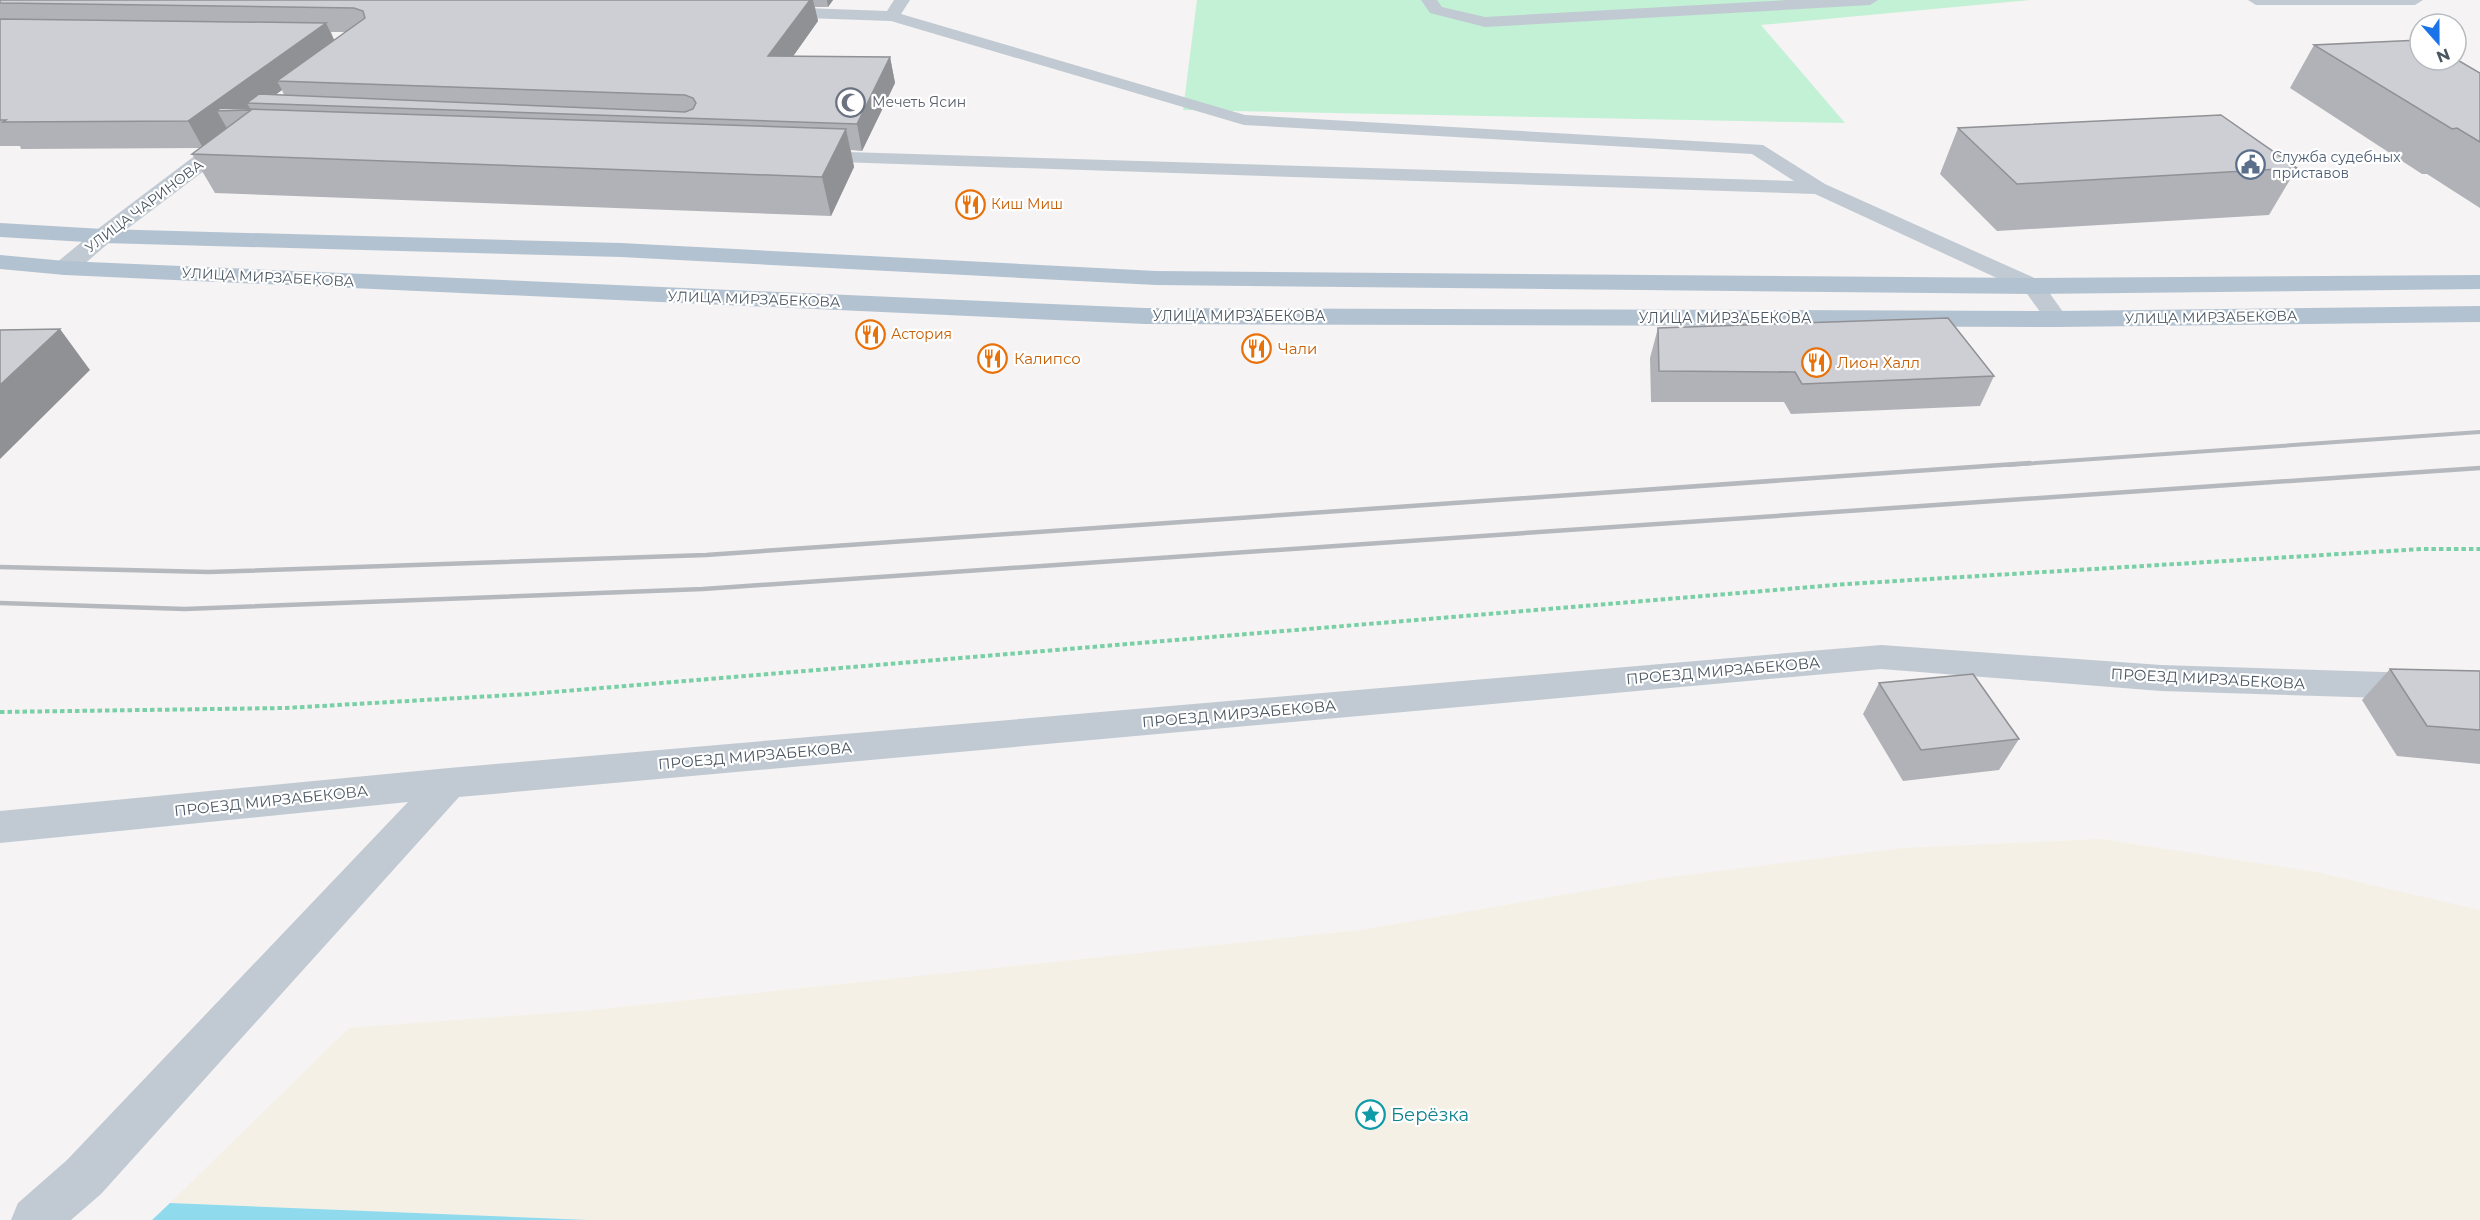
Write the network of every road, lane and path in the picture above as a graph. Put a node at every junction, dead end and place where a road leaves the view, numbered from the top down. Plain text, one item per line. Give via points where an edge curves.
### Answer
1 (1429, 0) edge
2 (1869, 0) edge
3 (2256, 0) edge
4 (2415, 0) edge
5 (897, 8) edge
6 (761, 12) edge
7 (244, 133) edge
8 (801, 157) edge
9 (1818, 188) junction
10 (0, 230) edge
11 (103, 236) junction
12 (0, 262) edge
13 (65, 268) junction
14 (2480, 282) edge
15 (2033, 286) junction
16 (2480, 314) edge
17 (2057, 319) junction
18 (2480, 549) edge
19 (2480, 688) edge
20 (0, 712) edge
21 (450, 783) junction
22 (0, 827) edge
23 (35, 1220) edge

1 - 2 lane via 1436,10 1485,22
3 - 4 lane
5 - 6 lane
5 - 9 lane via 1244,120 1756,149
7 - 11 street, УЛИЦА ЧАРИНОВА
8 - 9 lane
9 - 15 lane
10 - 11 main road
11 - 13 street, УЛИЦА ЧАРИНОВА
11 - 15 main road via 621,250 1156,278
12 - 13 main road, УЛИЦА МИРЗАБЕКОВА
13 - 17 main road, УЛИЦА МИРЗАБЕКОВА via 1144,316
14 - 15 main road
15 - 17 lane
16 - 17 main road, УЛИЦА МИРЗАБЕКОВА
18 - 20 path via 1847,584 529,694 286,708
19 - 21 street, ПРОЕЗД МИРЗАБЕКОВА via 2161,678 1881,657
21 - 22 street, ПРОЕЗД МИРЗАБЕКОВА
21 - 23 street via 84,1177

